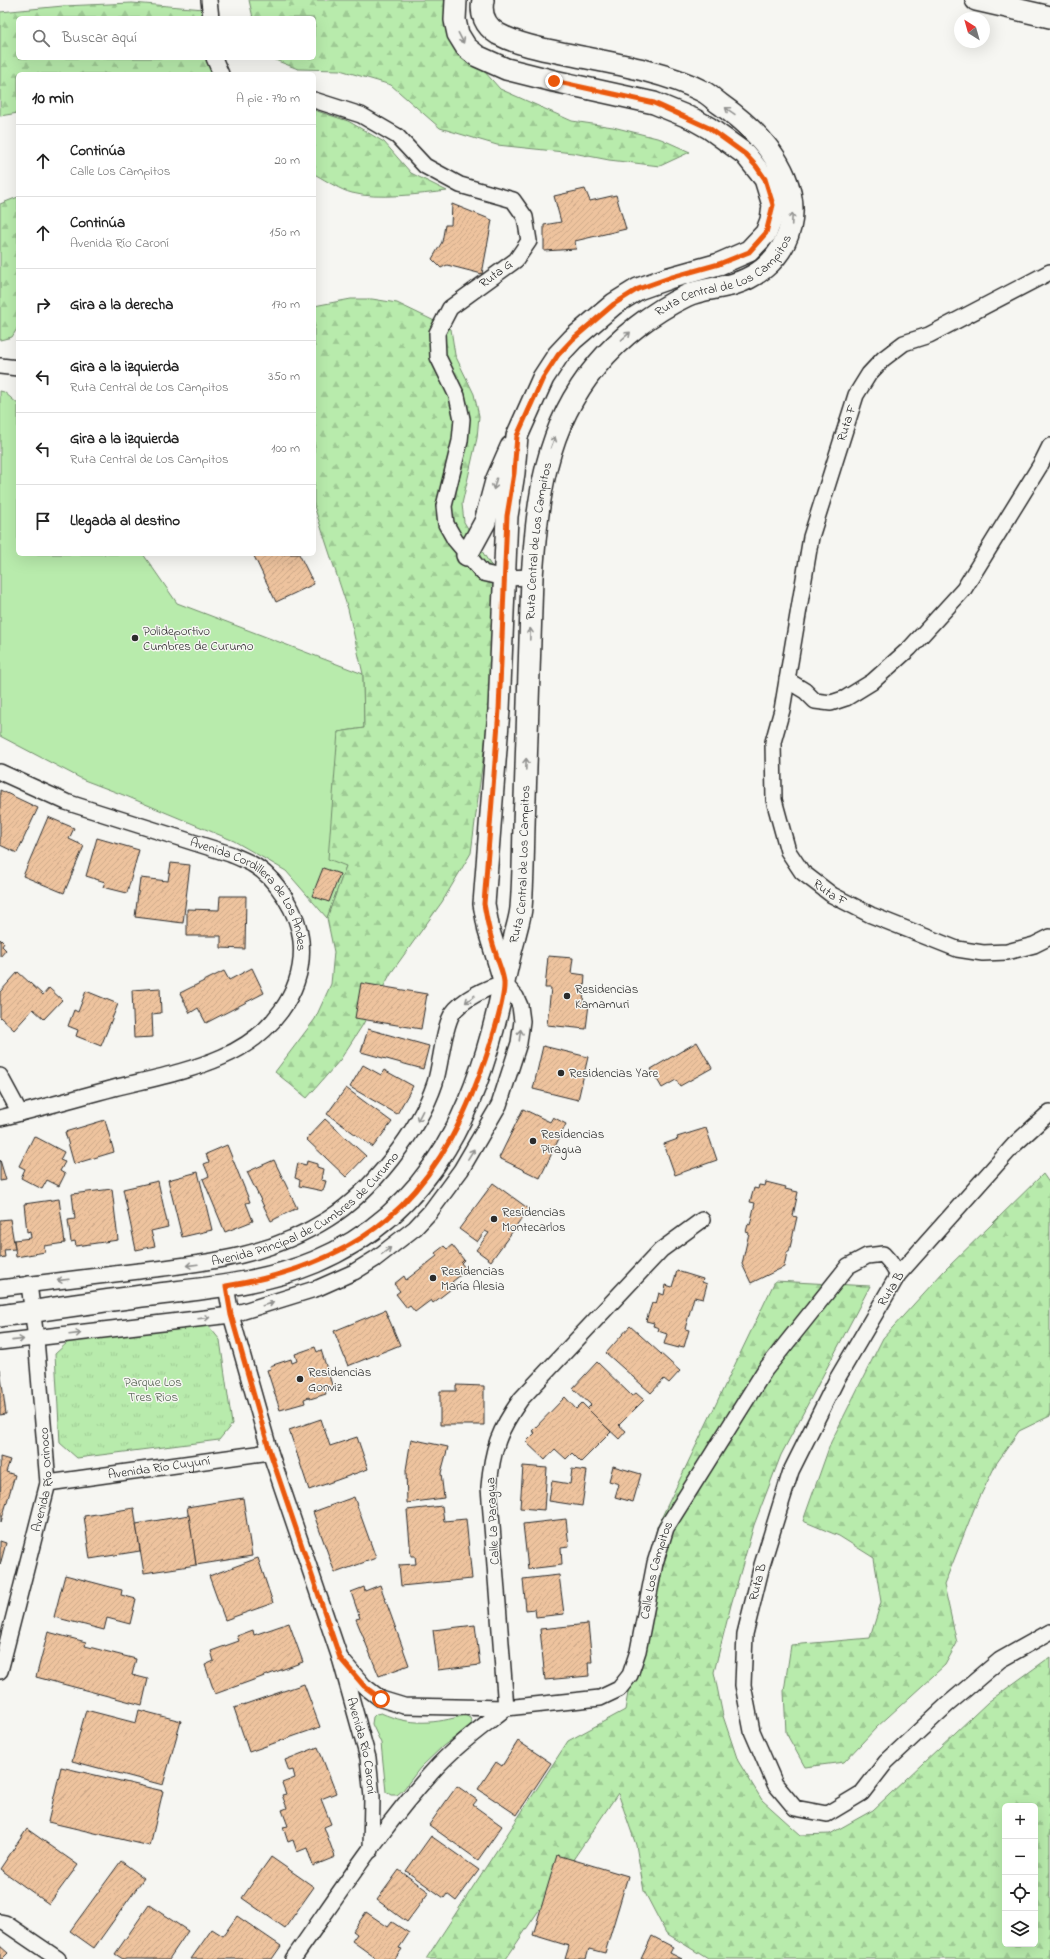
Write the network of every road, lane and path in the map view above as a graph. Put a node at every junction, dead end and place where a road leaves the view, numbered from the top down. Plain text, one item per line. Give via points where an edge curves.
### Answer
1 (210, 0) edge
2 (456, 0) edge
3 (483, 0) edge
4 (976, 0) edge
5 (211, 16) edge
6 (1050, 16) edge
7 (215, 60) edge
8 (220, 72) edge
9 (316, 101) edge
10 (1050, 272) edge
11 (0, 366) edge
12 (16, 368) edge
13 (517, 436) junction
14 (1050, 446) edge
15 (467, 555) junction
16 (532, 577) junction
17 (505, 578) junction
18 (787, 680) junction
19 (0, 772) edge
20 (1050, 937) edge
21 (504, 983) junction
22 (0, 1076) edge
23 (1050, 1112) edge
24 (20, 1113) junction
25 (0, 1118) edge
26 (702, 1220) dead end
27 (898, 1275) junction
28 (29, 1284) junction
29 (226, 1286) junction
30 (0, 1288) edge
31 (32, 1311) junction
32 (231, 1315) junction
33 (0, 1316) edge
34 (36, 1339) junction
35 (0, 1342) edge
36 (270, 1452) junction
37 (48, 1483) junction
38 (1050, 1632) edge
39 (340, 1658) junction
40 (0, 1671) edge
41 (506, 1708) junction
42 (371, 1850) junction
43 (2, 1920) edge
44 (58, 1959) edge
45 (293, 1959) edge

1 - 5 street
2 -> 13 main road, Ruta Central de Los Campitos via 455,20 458,34 477,56 506,69 654,103 692,119 745,154 765,179 773,205 766,233 749,252 638,289 614,304 573,339 558,355 543,378
16 -> 3 main road, Ruta Central de Los Campitos via 536,523 545,468 558,430 587,379 626,336 662,309 688,295 735,284 760,271 774,259 787,239 792,222 792,210 786,178 766,145 738,117 703,91 646,72 527,45 497,33 487,24 481,13
4 - 6 main road
7 - 8 street
9 - 15 street, Ruta G via 361,115 397,136 425,166 460,185 513,200 525,217 529,241 516,260 450,308 437,334 438,357 457,396 462,419 460,441 444,506 446,524
10 - 18 street, Ruta F via 929,335 904,343 869,374 856,395 811,537
11 - 12 street
13 -> 15 main road via 496,481 485,522
13 - 17 main road, Ruta Central de Los Campitos via 507,516
14 - 18 street via 964,589 900,658 866,686 846,698 831,703 815,701
15 - 17 street, Ruta G via 483,573
16 - 17 street, Ruta G
21 -> 16 main road, Ruta Central de Los Campitos via 521,911
17 - 21 main road, Ruta Central de Los Campitos via 499,710 484,904 488,931
18 - 20 street, Ruta F via 773,742 774,800 788,851 802,872 832,895 854,907 957,949 983,953 1007,952 1034,945
19 - 24 street, Avenida Cordillera de Los Andes via 66,802 230,854 253,864 273,883 290,905 300,932 302,955 298,980 287,1005 265,1030 246,1045 222,1058 179,1071
21 -> 28 street, Avenida Principal de Cumbres de Curumo via 471,997 453,1014 434,1085 415,1126 365,1189 329,1219 274,1246 221,1261
21 - 29 main road, Avenida Principal de Cumbres de Curumo via 485,1060 466,1110 441,1157 409,1199 368,1234 344,1249 289,1272
32 -> 21 street via 300,1295 354,1272 398,1242 430,1212 482,1136 499,1104 512,1068 522,1021 516,997
22 - 24 street
23 - 27 street, Ruta B via 1014,1145
24 - 25 street, Avenida Cordillera de Los Andes
26 - 41 street, Calle La Paragua via 661,1250 521,1398 505,1421 496,1441 489,1487
27 - 38 street, Ruta B via 837,1379 791,1471 762,1565 745,1634 743,1684 752,1731 775,1784 795,1808 827,1814 862,1793 886,1762 1000,1660
27 - 41 street, Calle Los Campitos via 882,1254 867,1256 848,1266 764,1370 666,1528 654,1563 638,1651 630,1676 619,1689 600,1698
28 - 30 street, Avenida Principal de Cumbres de Curumo
28 - 31 street, Avenida Río Orinoco
29 - 31 main road, Avenida Principal de Cumbres de Curumo
29 - 32 street, Avenida Río Caroní
31 - 33 main road, Avenida Principal de Cumbres de Curumo
31 - 34 street, Avenida Río Orinoco
34 -> 32 street
32 - 36 street, Avenida Río Caroní
35 -> 34 street
34 - 37 street, Avenida Río Orinoco
36 - 37 street, Avenida Río Cuyuní
36 - 39 street, Avenida Río Caroní
37 - 40 street, Avenida Río Orinoco
39 - 41 street, Calle Los Campitos via 364,1686 381,1699 396,1704
39 - 42 street, Avenida Río Caroní via 368,1758 372,1797
41 - 42 street via 433,1770
42 - 45 street
43 - 44 street

